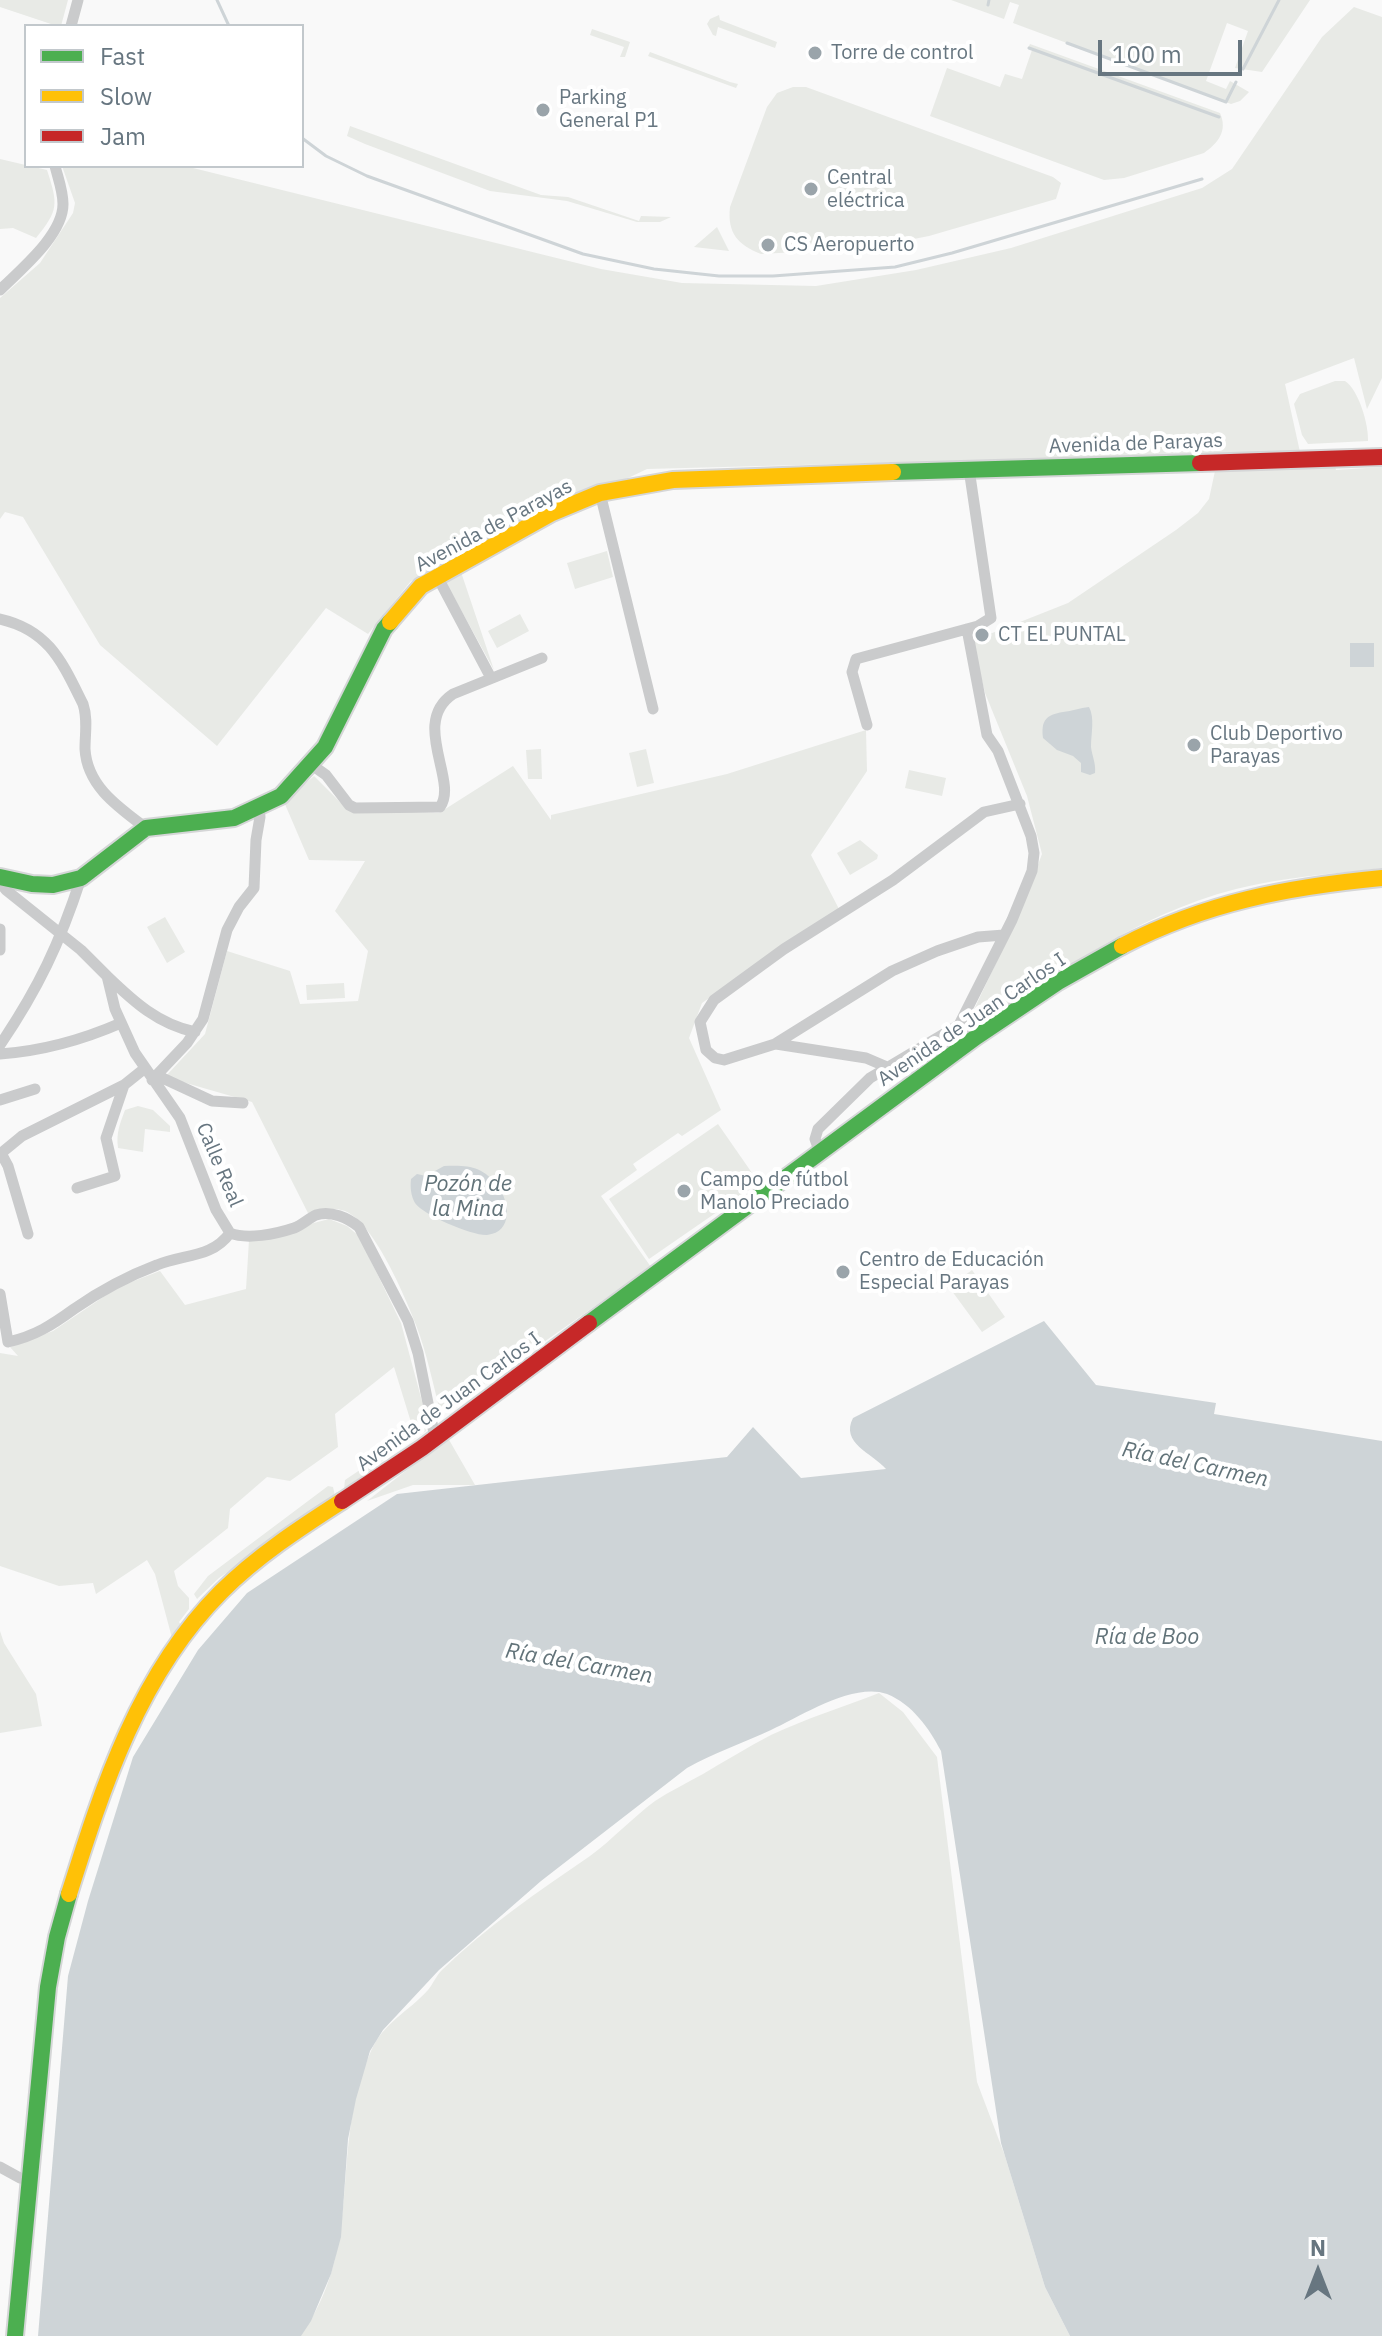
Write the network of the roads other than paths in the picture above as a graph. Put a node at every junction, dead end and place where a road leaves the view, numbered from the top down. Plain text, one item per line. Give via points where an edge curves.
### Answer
1 (78, 0) edge
2 (72, 24) edge
3 (55, 168) edge
4 (0, 290) edge
5 (1382, 457) edge
6 (969, 469) junction
7 (600, 493) junction
8 (437, 576) junction
9 (0, 619) edge
10 (967, 629) junction
11 (542, 658) dead end
12 (491, 678) junction
13 (653, 709) dead end
14 (867, 725) dead end
15 (312, 765) junction
16 (1020, 804) junction
17 (259, 807) junction
18 (146, 828) junction
19 (0, 877) edge
20 (81, 878) junction
21 (1382, 878) edge
22 (0, 929) edge
23 (62, 935) junction
24 (1004, 935) junction
25 (0, 950) edge
26 (107, 976) junction
27 (121, 1023) junction
28 (195, 1032) junction
29 (775, 1044) junction
30 (0, 1045) edge
31 (0, 1054) edge
32 (887, 1067) junction
33 (144, 1069) junction
34 (154, 1077) junction
35 (124, 1085) junction
36 (35, 1089) dead end
37 (0, 1100) edge
38 (243, 1103) dead end
39 (1, 1153) edge
40 (820, 1153) junction
41 (77, 1188) dead end
42 (230, 1233) junction
43 (28, 1234) dead end
44 (0, 1294) edge
45 (435, 1438) junction
46 (0, 2167) edge
47 (31, 2179) junction
48 (15, 2336) edge

1 - 2 street
3 - 4 street via 61,218
5 - 6 street, Avenida de Parayas
6 - 7 street, Avenida de Parayas via 694,479
6 - 10 street via 991,611 988,622
7 - 8 street, Avenida de Parayas
7 - 13 street
8 - 12 street
8 - 15 street, Avenida de Parayas via 408,598 384,629 333,734
9 - 18 street via 30,629 48,644 83,704 91,777
10 - 14 street via 856,659 852,672
10 - 16 street via 987,735
11 - 12 street
12 - 15 street via 453,694 437,714 435,744 445,796 440,807 355,808
15 - 17 street, Avenida de Parayas via 281,796
16 - 24 street via 1033,862
16 - 29 street via 984,812 714,1000 700,1022 703,1045 720,1060
17 - 18 street, Avenida de Parayas via 234,818
17 - 28 street via 254,888 227,930
18 - 20 street
19 - 20 street via 53,885
19 - 23 street via 6,890
20 - 23 street
21 - 40 street, Avenida de Juan Carlos I via 1241,897 1140,936 1004,1018
22 - 25 street
23 - 26 street
23 - 30 street via 30,1001
24 - 29 street via 961,942 892,971
24 - 32 street via 959,1025
26 - 27 street, Calle Real
26 - 28 street via 165,1024
27 - 31 street via 70,1042
27 - 33 street, Calle Real
28 - 34 street
29 - 32 street via 866,1058
32 - 40 street via 818,1129
33 - 34 street, Calle Real
33 - 35 street
34 - 38 street via 212,1101
34 - 42 street, Calle Real via 180,1118
35 - 39 street via 22,1136
35 - 41 street via 106,1138 115,1176
36 - 37 street
39 - 43 street
40 - 45 street, Avenida de Juan Carlos I
42 - 44 street, Calle Real via 212,1250 160,1263 122,1280 26,1338 8,1342
42 - 45 street via 247,1237 292,1229 324,1214 350,1219 359,1227 408,1321
45 - 47 street, Avenida de Juan Carlos I via 230,1583 190,1626 127,1727 56,1940
46 - 47 street
47 - 48 street, Avenida de Juan Carlos I

